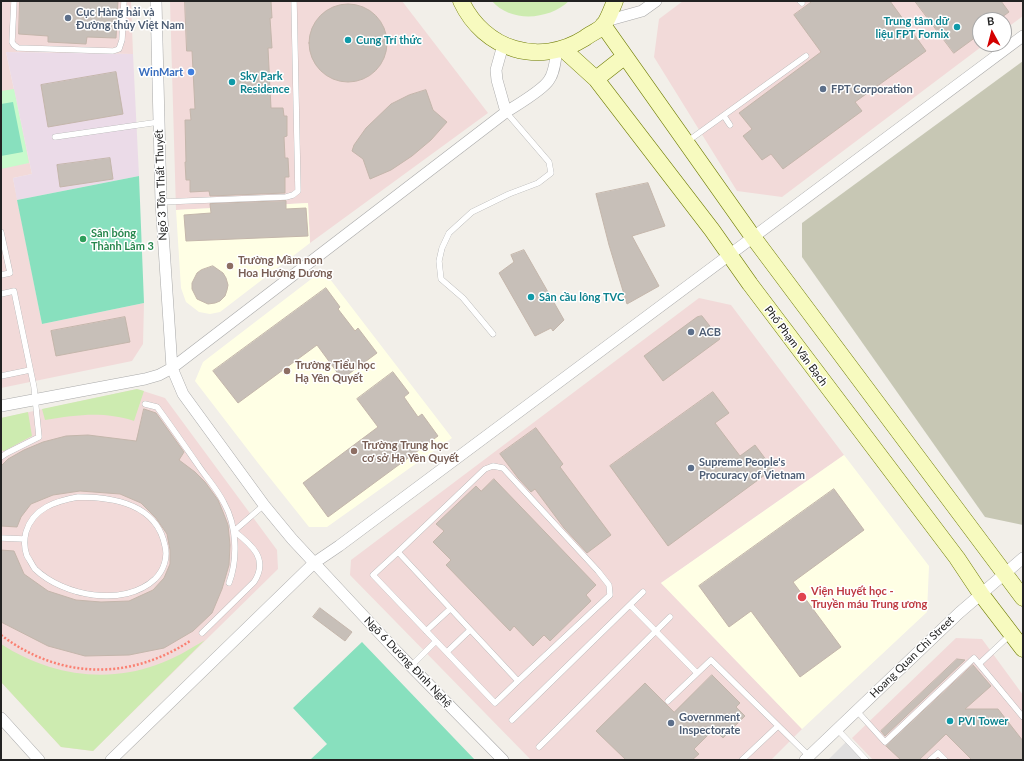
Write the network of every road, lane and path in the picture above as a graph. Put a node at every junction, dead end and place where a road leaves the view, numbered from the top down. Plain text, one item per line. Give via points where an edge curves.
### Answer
1 (14, 1) edge
2 (124, 1) edge
3 (156, 1) edge
4 (294, 1) edge
5 (461, 1) edge
6 (615, 1) edge
7 (656, 1) edge
8 (604, 23) junction
9 (1023, 36) edge
10 (504, 46) junction
11 (560, 50) junction
12 (806, 56) dead end
13 (624, 57) junction
14 (596, 79) junction
15 (506, 112) junction
16 (724, 116) junction
17 (159, 122) junction
18 (730, 125) dead end
19 (55, 137) dead end
20 (686, 142) junction
21 (161, 202) junction
22 (1, 232) edge
23 (753, 238) junction
24 (729, 255) junction
25 (1, 275) edge
26 (1, 294) edge
27 (493, 334) dead end
28 (172, 368) junction
29 (30, 370) junction
30 (1, 376) edge
31 (34, 399) junction
32 (145, 404) dead end
33 (1, 406) edge
34 (1, 457) edge
35 (264, 505) junction
36 (234, 531) junction
37 (1, 538) edge
38 (24, 540) junction
39 (398, 552) junction
40 (1023, 558) edge
41 (314, 563) junction
42 (1004, 574) junction
43 (229, 583) dead end
44 (643, 592) dead end
45 (981, 594) junction
46 (1023, 598) edge
47 (630, 605) junction
48 (450, 609) junction
49 (670, 616) dead end
50 (470, 630) junction
51 (426, 631) junction
52 (655, 631) junction
53 (202, 633) dead end
54 (1012, 633) junction
55 (1, 635) edge
56 (190, 641) dead end
57 (436, 641) junction
58 (1023, 649) edge
59 (447, 652) junction
60 (979, 664) junction
61 (411, 666) junction
62 (697, 673) junction
63 (518, 681) junction
64 (668, 701) dead end
65 (856, 710) junction
66 (1023, 717) edge
67 (1, 718) edge
68 (512, 720) dead end
69 (778, 726) junction
70 (837, 729) junction
71 (539, 747) dead end
72 (807, 758) edge
73 (39, 760) edge
74 (111, 760) edge
75 (503, 760) edge
76 (742, 760) edge
77 (866, 760) edge
78 (930, 760) edge
79 (945, 760) edge

1 - 2 lane via 12,42 18,48 113,51 118,49 122,40
3 - 17 street, Ngõ 3 Tôn Thất Thuyết
4 - 21 lane via 298,191 293,196
5 - 10 main road via 477,26
6 - 8 main road
7 - 8 street via 642,11
8 - 11 main road via 576,43
8 - 13 main road
9 - 23 street
10 - 11 main road via 526,52
10 - 15 street via 496,70
11 - 14 main road, Phố Phạm Văn Bạch
11 - 15 street via 549,81
12 - 16 lane
13 - 14 main road
13 - 20 main road
14 - 24 main road, Phố Phạm Văn Bạch
15 - 27 lane via 549,162 551,173 538,183 472,212 449,233 439,261 441,279 463,298
15 - 28 street
16 - 18 lane
16 - 20 lane
17 - 19 lane
17 - 21 street, Ngõ 3 Tôn Thất Thuyết
20 - 23 main road
21 - 28 street, Ngõ 3 Tôn Thất Thuyết
22 - 25 lane via 10,273
23 - 24 street
23 - 42 main road
24 - 41 street
24 - 45 main road, Phố Phạm Văn Bạch via 957,558
26 - 29 lane via 14,291
28 - 31 street via 145,379
28 - 35 street, Ngõ 3 Tôn Thất Thuyết via 183,394
29 - 30 lane
29 - 31 lane
31 - 33 street
31 - 34 lane via 40,437
32 - 36 lane via 157,406 225,503
35 - 36 lane
35 - 41 street, Ngõ 6 Dương Đình Nghệ
36 - 43 lane via 235,561
36 - 53 lane via 259,557 259,572 254,582
37 - 38 lane
38 - 38 lane via 26,552 34,568 49,580 85,594 106,596 143,587 155,579 166,558 163,537 152,519 131,505 101,497 78,497 48,506 37,513 28,525
39 - 48 lane
39 - 51 lane via 373,575
39 - 63 lane via 485,469 493,466 503,468 604,578 610,594
40 - 42 street, Hoang Quan Chi Street
41 - 61 street, Ngõ 6 Dương Đình Nghệ
41 - 74 street
42 - 45 street, Hoang Quan Chi Street
42 - 46 main road
44 - 47 lane
45 - 54 main road, Phố Phạm Văn Bạch
45 - 65 street, Hoang Quan Chi Street
47 - 52 lane
47 - 68 lane
48 - 50 lane
48 - 51 lane
49 - 52 lane
50 - 59 lane
50 - 63 lane
51 - 57 lane
52 - 62 lane
52 - 71 lane
54 - 58 main road, Phố Phạm Văn Bạch
54 - 60 lane
55 - 56 path via 32,655 50,662 92,670 134,666 168,654
57 - 59 lane
57 - 61 lane
59 - 63 lane via 494,703
60 - 65 lane via 974,658 885,742
60 - 66 lane
61 - 75 street, Ngõ 6 Dương Đình Nghệ
62 - 64 lane
62 - 69 lane via 711,660
65 - 70 street, Hoang Quan Chi Street
67 - 73 street
69 - 72 lane
69 - 76 lane
70 - 72 street, Hoang Quan Chi Street
70 - 77 lane
78 - 79 lane via 938,753

